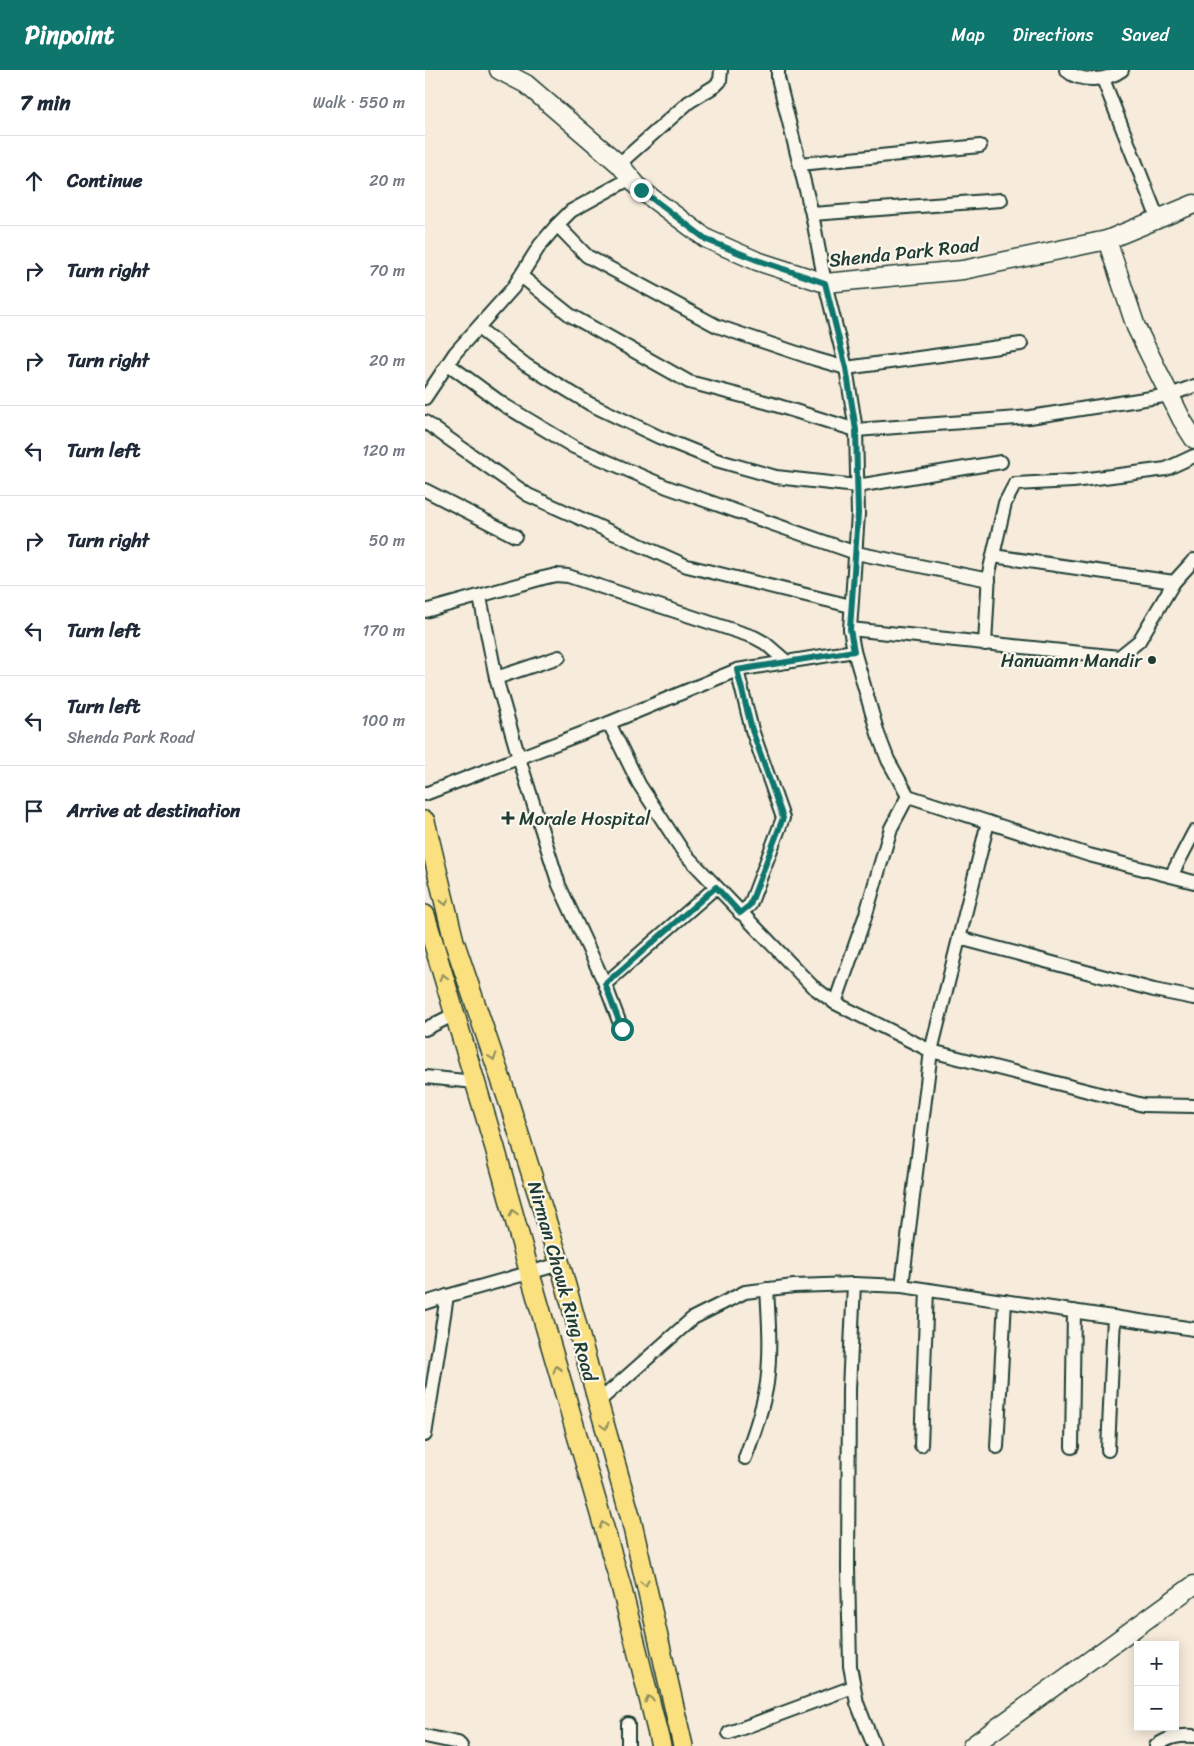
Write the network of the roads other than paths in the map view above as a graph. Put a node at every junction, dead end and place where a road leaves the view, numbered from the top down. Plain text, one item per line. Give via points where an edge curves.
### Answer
1 (499, 70) edge
2 (721, 70) edge
3 (778, 70) edge
4 (1066, 70) edge
5 (1122, 70) edge
6 (1103, 78) junction
7 (980, 146) dead end
8 (619, 164) junction
9 (800, 164) junction
10 (631, 178) junction
11 (1001, 200) dead end
12 (1194, 204) edge
13 (811, 214) junction
14 (1158, 219) junction
15 (557, 225) junction
16 (1107, 240) junction
17 (521, 276) junction
18 (825, 283) junction
19 (478, 328) junction
20 (1021, 344) dead end
21 (448, 364) junction
22 (846, 368) junction
23 (1194, 386) edge
24 (1170, 395) junction
25 (425, 398) edge
26 (425, 422) edge
27 (856, 430) junction
28 (1194, 439) edge
29 (1194, 456) edge
30 (1001, 462) dead end
31 (857, 486) junction
32 (425, 490) edge
33 (515, 536) dead end
34 (856, 553) junction
35 (993, 556) junction
36 (1194, 560) edge
37 (989, 580) junction
38 (1174, 582) junction
39 (480, 596) junction
40 (851, 606) junction
41 (425, 611) edge
42 (850, 629) junction
43 (985, 644) junction
44 (854, 651) junction
45 (559, 657) dead end
46 (787, 662) junction
47 (737, 670) junction
48 (496, 678) junction
49 (609, 723) junction
50 (519, 758) junction
51 (425, 794) edge
52 (908, 796) junction
53 (425, 821) edge
54 (989, 822) junction
55 (1194, 832) edge
56 (1171, 876) junction
57 (1194, 882) edge
58 (716, 887) junction
59 (740, 913) junction
60 (425, 915) edge
61 (959, 938) junction
62 (605, 984) junction
63 (1194, 998) edge
64 (835, 1003) junction
65 (455, 1014) junction
66 (622, 1029) dead end
67 (425, 1030) edge
68 (931, 1051) junction
69 (425, 1077) edge
70 (475, 1082) junction
71 (1194, 1106) edge
72 (560, 1264) junction
73 (530, 1274) junction
74 (854, 1284) junction
75 (902, 1286) junction
76 (767, 1289) junction
77 (927, 1290) junction
78 (447, 1296) junction
79 (1005, 1301) junction
80 (425, 1303) edge
81 (1074, 1311) junction
82 (1114, 1317) junction
83 (1194, 1329) edge
84 (598, 1402) junction
85 (425, 1435) edge
86 (921, 1445) dead end
87 (997, 1447) dead end
88 (1072, 1447) dead end
89 (1108, 1450) dead end
90 (745, 1458) dead end
91 (1194, 1586) edge
92 (853, 1687) junction
93 (628, 1724) dead end
94 (729, 1733) dead end
95 (425, 1736) edge
96 (1194, 1736) edge
97 (461, 1746) edge
98 (628, 1746) edge
99 (661, 1746) edge
100 (683, 1746) edge
101 (874, 1746) edge
102 (972, 1746) edge
103 (1157, 1746) edge

1 - 8 main road, Shenda Park Road via 526,84
2 - 8 street via 720,81 715,86 689,102
3 - 9 street
4 - 6 street via 1073,76
5 - 6 street
6 - 14 street
7 - 9 street
8 - 10 main road, Shenda Park Road
9 - 13 street
10 - 15 street via 571,211
10 - 18 main road, Shenda Park Road via 641,190 707,240
11 - 13 street
12 - 14 main road, Shenda Park Road
13 - 18 street
14 - 16 main road, Shenda Park Road
15 - 17 street
15 - 22 street via 587,256 717,326
16 - 18 main road, Shenda Park Road via 963,270
16 - 24 main road via 1136,327
17 - 19 street
17 - 27 street via 570,315 689,382
18 - 22 street
19 - 21 street
19 - 31 street via 526,365 590,404 659,437 716,460 776,477
20 - 22 street
21 - 25 street
21 - 34 street via 504,405 574,447 667,487
22 - 27 street
23 - 24 street
24 - 27 street via 1030,417
24 - 28 main road
26 - 40 street via 528,495 687,566
27 - 31 street
29 - 35 street via 1165,469 1073,482 1015,484 1005,503
30 - 31 street
31 - 34 street
32 - 33 street
34 - 37 street
34 - 40 street
35 - 37 street
35 - 38 street
36 - 38 street
37 - 43 street
38 - 43 street via 1139,641 1119,657
39 - 41 street
39 - 46 street via 556,575 568,576 754,637
39 - 48 street
40 - 42 street
42 - 43 street
42 - 44 street
44 - 46 street
44 - 52 street via 878,734
45 - 48 street
46 - 47 street
47 - 49 street
47 - 59 street via 752,730 783,818 750,905
48 - 50 street
49 - 50 street
49 - 58 street via 639,784 684,853
50 - 51 street
50 - 62 street via 559,885
52 - 54 street
52 - 64 street via 891,828
53 -> 72 main road, Nirman Chowk Ring Road via 454,941
54 - 56 street via 1089,855
54 - 61 street
55 - 56 street
56 - 57 street
58 - 59 street
58 - 62 street
59 - 64 street via 813,986
65 -> 60 main road
61 - 63 street
61 - 68 street
62 - 66 street
64 - 68 street
65 - 67 street
65 - 70 main road
68 - 71 street via 1143,1105
68 - 75 street
69 - 70 street
73 -> 70 main road
72 - 73 street
72 - 84 main road, Nirman Chowk Ring Road
73 - 78 street
99 -> 73 main road via 621,1586
74 - 75 street
74 - 76 street
74 - 92 street via 849,1389 848,1559
75 - 77 street
76 - 84 street via 745,1292 693,1318
76 - 90 street via 767,1384
77 - 79 street
77 - 86 street
78 - 80 street
78 - 85 street
79 - 81 street
79 - 87 street
81 - 82 street
81 - 88 street
82 - 83 street
82 - 89 street
84 -> 100 main road, Nirman Chowk Ring Road via 631,1519
91 - 102 main road
92 - 94 street
92 - 101 street
93 - 98 street
95 - 97 street
96 - 103 street via 1165,1739

